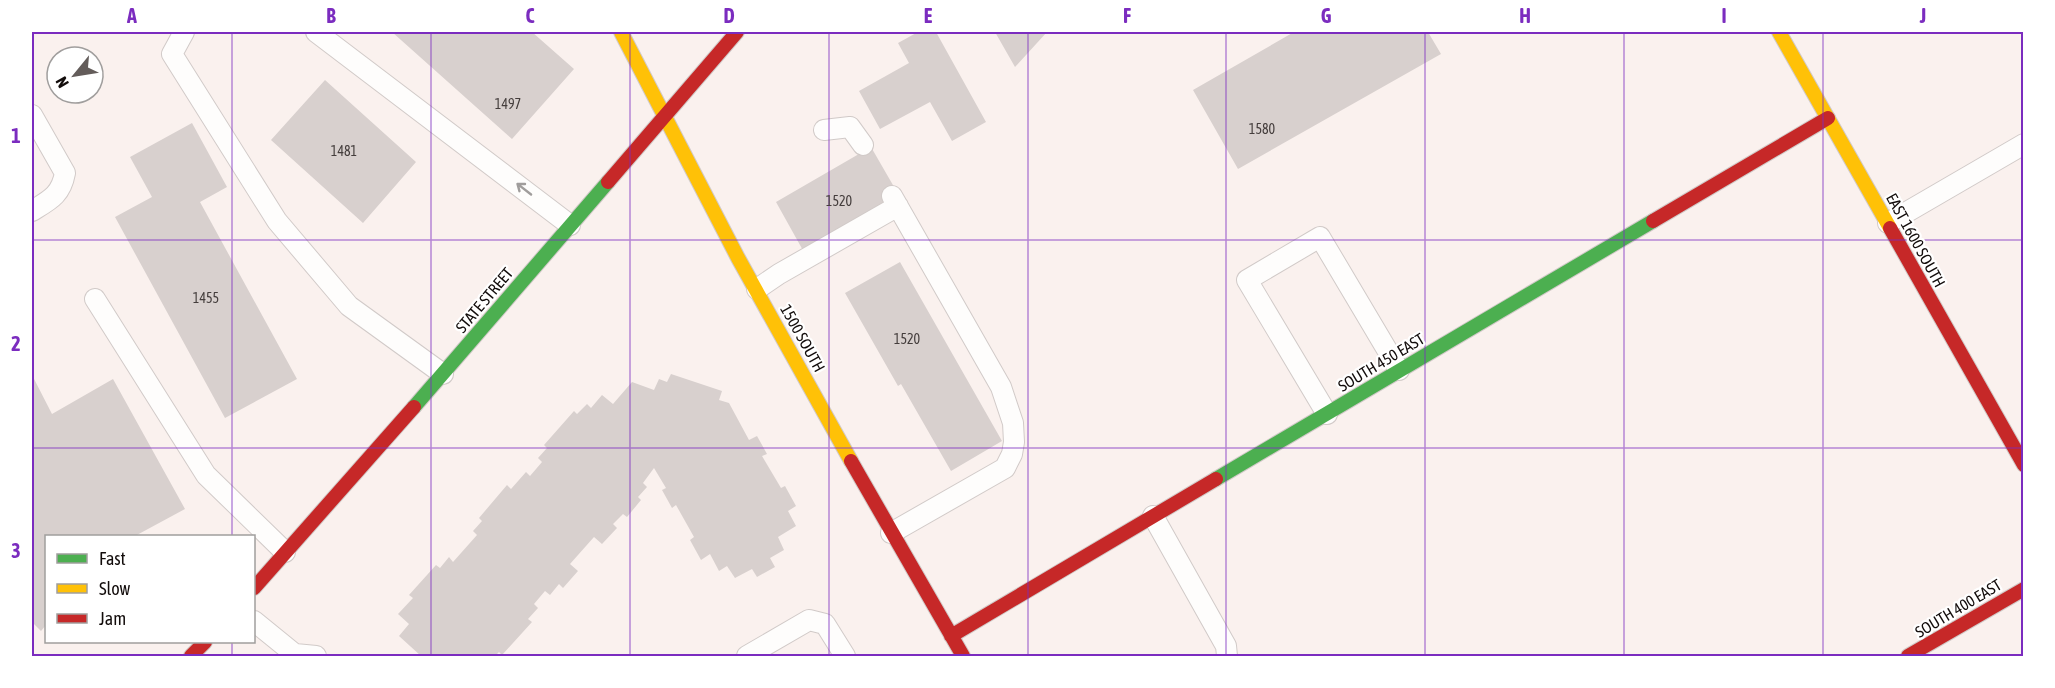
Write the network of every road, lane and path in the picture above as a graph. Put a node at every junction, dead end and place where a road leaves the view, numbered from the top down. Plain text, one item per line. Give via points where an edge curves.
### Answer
1 (184, 32) edge
2 (316, 32) edge
3 (621, 32) edge
4 (737, 32) edge
5 (1779, 32) edge
6 (32, 115) edge
7 (664, 115) junction
8 (1828, 118) junction
9 (824, 130) dead end
10 (2024, 144) edge
11 (863, 145) dead end
12 (32, 211) edge
13 (1888, 223) junction
14 (570, 225) junction
15 (757, 290) junction
16 (94, 299) dead end
17 (1400, 370) junction
18 (443, 374) junction
19 (1327, 414) junction
20 (2024, 465) edge
21 (1153, 516) junction
22 (891, 532) junction
23 (285, 552) junction
24 (255, 587) edge
25 (2024, 589) edge
26 (255, 622) edge
27 (204, 643) edge
28 (957, 646) edge
29 (296, 655) edge
30 (191, 657) edge
31 (316, 657) edge
32 (747, 657) edge
33 (845, 657) edge
34 (940, 657) edge
35 (1227, 657) edge
36 (1908, 657) edge

1 - 18 lane via 172,54 277,221 349,306
14 -> 2 lane
3 - 7 street, 1500 SOUTH
4 - 7 street, STATE STREET
5 - 8 street, EAST 1600 SOUTH
6 - 12 lane via 65,173 62,186 52,199
7 - 14 street, STATE STREET
7 - 15 street, 1500 SOUTH
8 - 13 street, EAST 1600 SOUTH
8 - 17 street, SOUTH 450 EAST
9 - 11 lane via 850,127
10 - 13 lane
13 - 20 street, EAST 1600 SOUTH
14 - 18 street, STATE STREET
15 - 22 street, 1500 SOUTH
15 - 22 lane via 895,201 1001,387 1013,423 1014,442 1005,468
16 - 23 lane via 206,475
17 - 19 street, SOUTH 450 EAST
17 - 19 lane via 1320,237 1247,280
18 - 23 street, STATE STREET
19 - 21 street, SOUTH 450 EAST
21 - 28 street, SOUTH 450 EAST
21 - 35 lane via 1226,646
22 - 28 street, 1500 SOUTH
23 - 24 street, STATE STREET
25 - 36 street, SOUTH 400 EAST
26 - 29 lane
27 - 30 street
28 - 34 lane
29 - 31 lane
32 - 33 lane via 809,620 825,624

